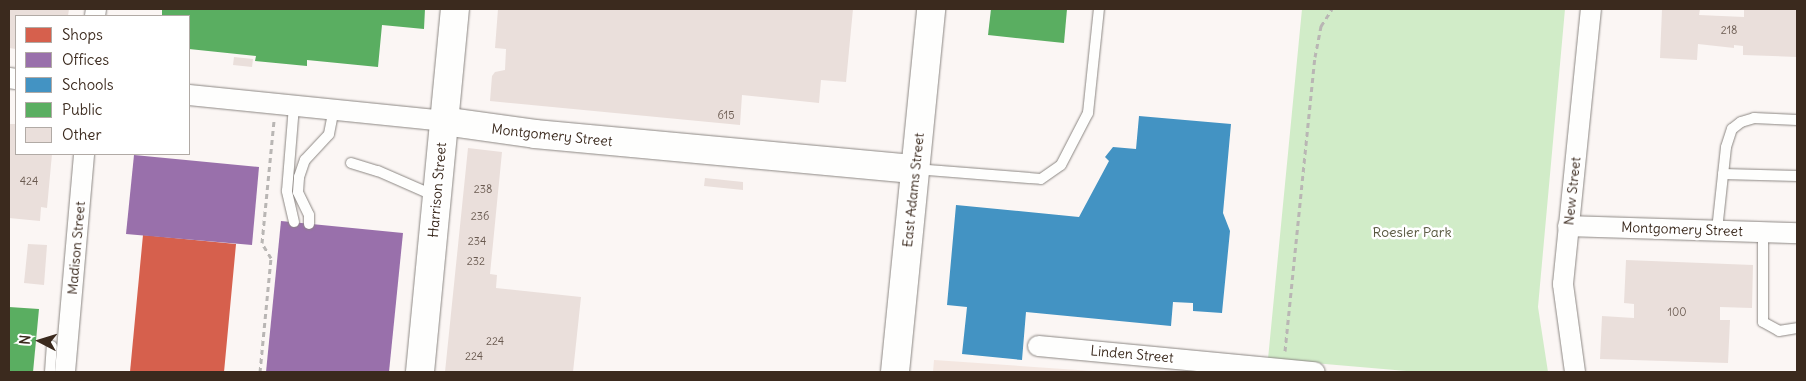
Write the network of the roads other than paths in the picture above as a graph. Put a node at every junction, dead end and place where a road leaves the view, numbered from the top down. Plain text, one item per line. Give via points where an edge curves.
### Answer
1 (455, 9) edge
2 (931, 9) edge
3 (1099, 9) edge
4 (1592, 9) edge
5 (190, 95) edge
6 (294, 105) junction
7 (334, 108) junction
8 (1797, 120) edge
9 (443, 121) junction
10 (84, 155) edge
11 (351, 163) dead end
12 (915, 169) junction
13 (1723, 174) junction
14 (1797, 176) edge
15 (436, 197) junction
16 (294, 222) dead end
17 (309, 224) dead end
18 (1568, 226) junction
19 (1717, 230) junction
20 (1763, 232) junction
21 (1797, 233) edge
22 (1797, 328) edge
23 (52, 346) dead end
24 (1038, 346) dead end
25 (50, 372) edge
26 (65, 372) edge
27 (420, 372) edge
28 (895, 372) edge
29 (1315, 372) edge
30 (1575, 372) edge

1 - 9 main road, Harrison Street
2 - 12 main road, East Adams Street
3 - 12 lane via 1088,113 1061,164 1041,179
4 - 18 street, New Street
5 - 6 street, Montgomery Street
6 - 7 street, Montgomery Street
6 - 16 lane via 287,191
7 - 9 street, Montgomery Street
7 - 17 lane via 329,134 305,160 299,177 298,192 309,215
8 - 13 lane via 1754,118 1741,122 1732,129
9 - 12 main road, Montgomery Street via 545,135
9 - 15 main road, Harrison Street
10 - 26 street, Madison Street
11 - 15 lane via 378,171
12 - 28 main road, East Adams Street
13 - 14 lane
13 - 19 lane
15 - 27 main road, Harrison Street
18 - 19 street, Montgomery Street
18 - 30 street, New Street via 1562,284
19 - 20 street, Montgomery Street
20 - 21 street, Montgomery Street
20 - 22 lane via 1763,322 1779,331
23 - 25 lane
24 - 29 street, Linden Street

